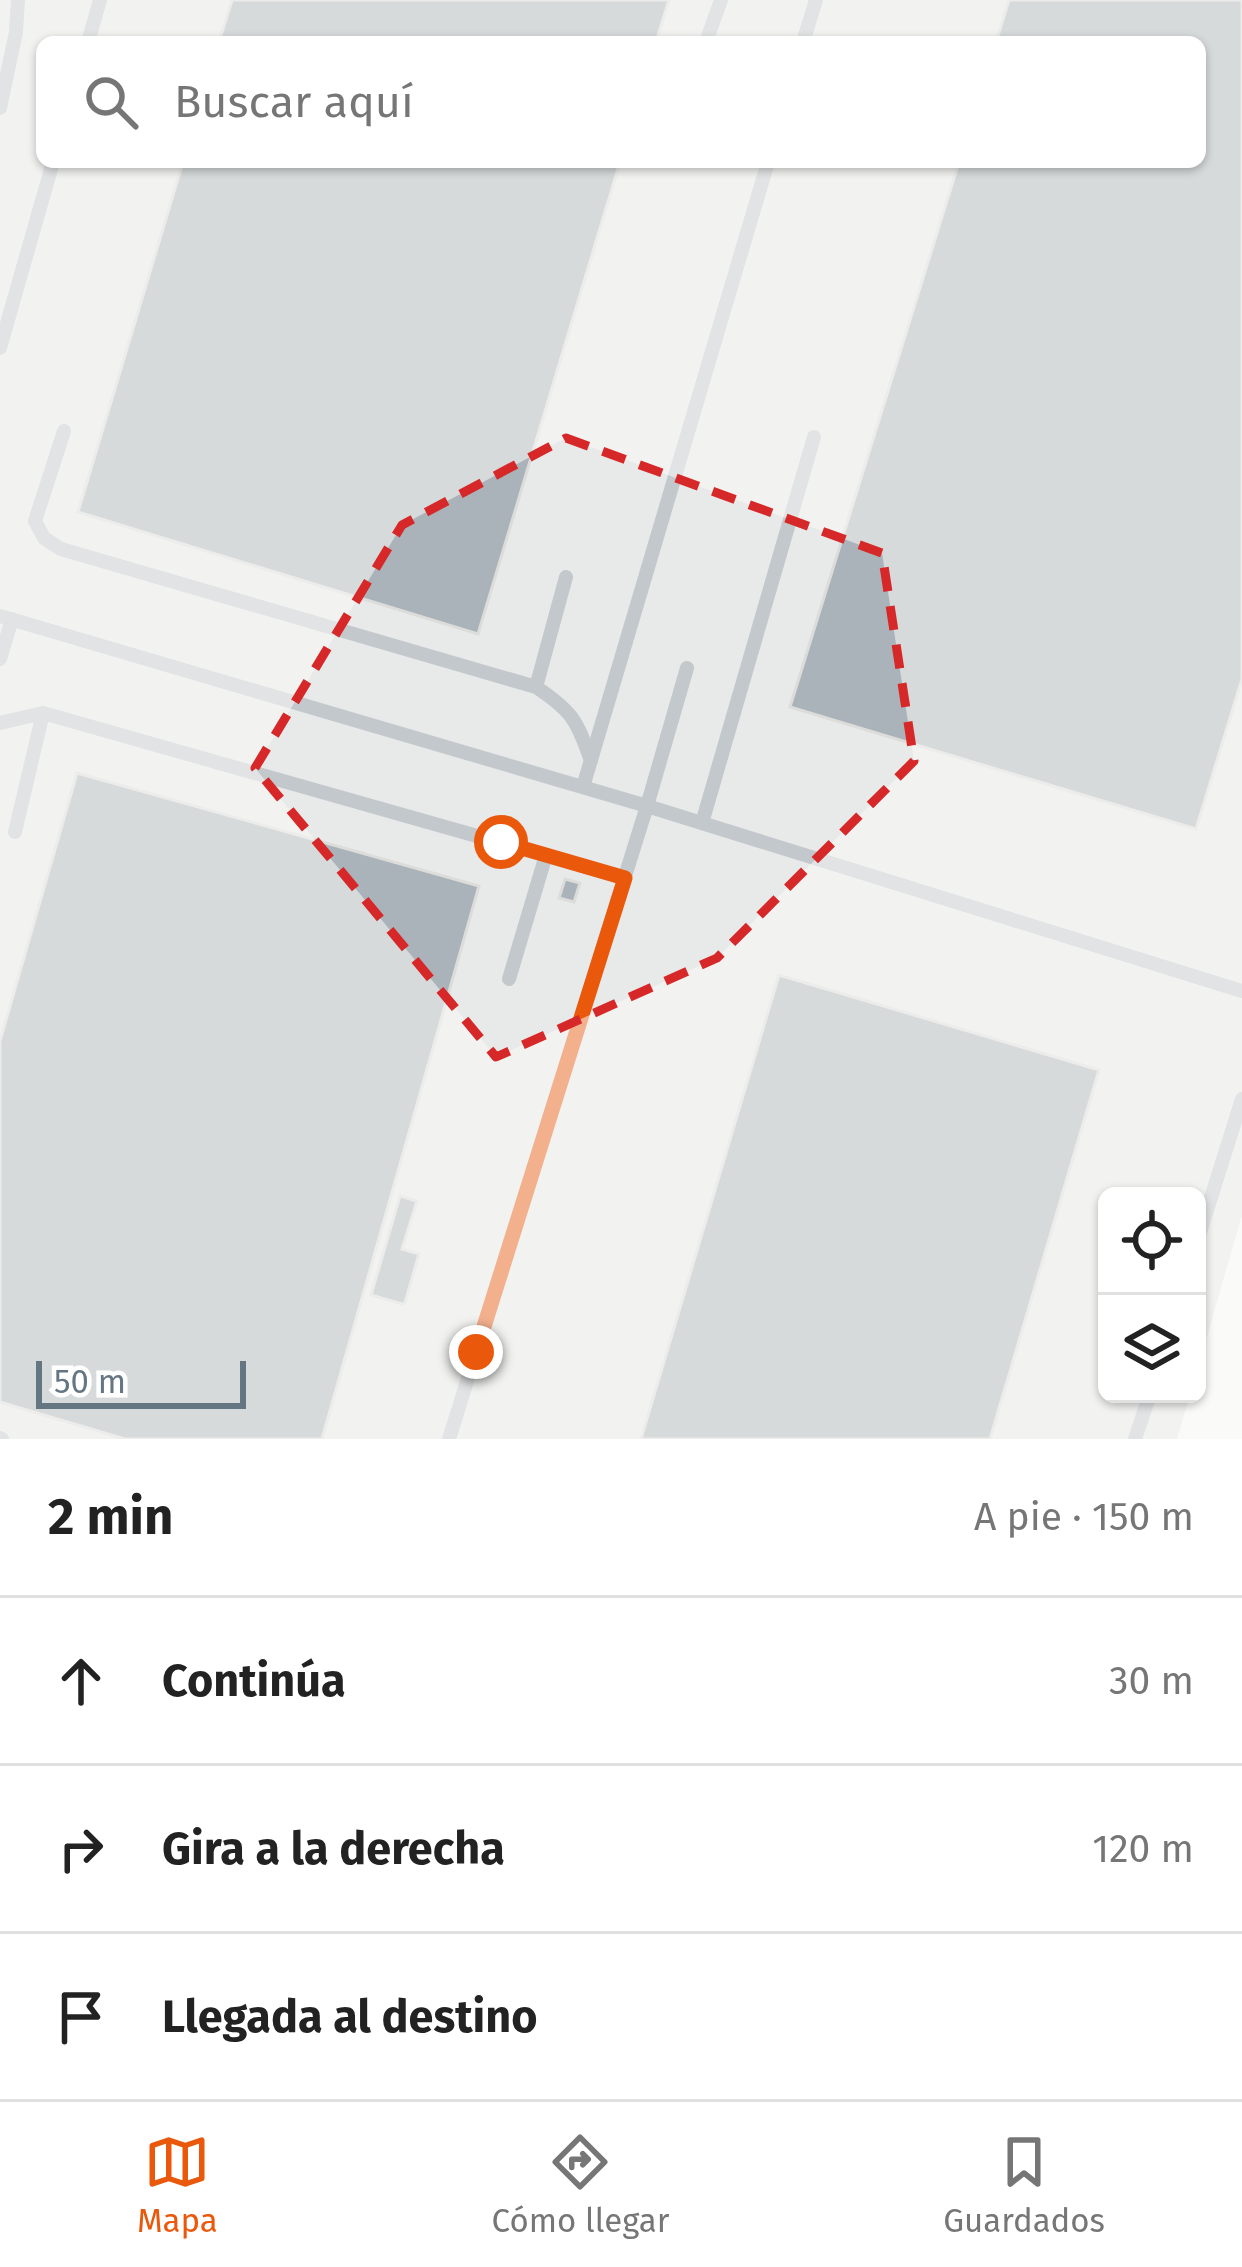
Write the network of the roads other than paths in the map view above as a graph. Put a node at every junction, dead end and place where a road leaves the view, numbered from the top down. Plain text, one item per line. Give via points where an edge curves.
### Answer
1 (18, 0) edge
2 (100, 0) edge
3 (721, 0) edge
4 (816, 0) edge
5 (90, 36) edge
6 (708, 36) edge
7 (805, 36) edge
8 (0, 109) edge
9 (51, 168) edge
10 (766, 168) edge
11 (0, 349) edge
12 (64, 431) dead end
13 (814, 437) dead end
14 (566, 577) dead end
15 (6, 617) edge
16 (0, 659) edge
17 (687, 668) dead end
18 (536, 687) junction
19 (43, 713) junction
20 (0, 723) edge
21 (591, 761) junction
22 (583, 787) junction
23 (647, 806) junction
24 (702, 823) junction
25 (15, 832) dead end
26 (547, 855) junction
27 (625, 878) junction
28 (508, 979) dead end
29 (1242, 991) edge
30 (1242, 1099) edge
31 (1206, 1213) edge
32 (1147, 1403) edge
33 (449, 1439) edge
34 (1136, 1439) edge

1 - 8 lane
2 - 5 lane
3 - 6 lane
4 - 7 lane
9 - 11 lane
10 - 21 lane
12 - 18 lane via 34,521 62,549
13 - 24 lane
14 - 18 lane
15 - 16 lane
15 - 22 lane
17 - 23 lane
18 - 21 lane via 566,707
19 - 20 lane
19 - 25 lane
19 - 26 lane
21 - 22 lane
22 - 23 lane
23 - 24 lane
23 - 27 lane
24 - 29 lane
26 - 27 lane
26 - 28 lane
27 - 33 lane
30 - 31 lane
32 - 34 lane

